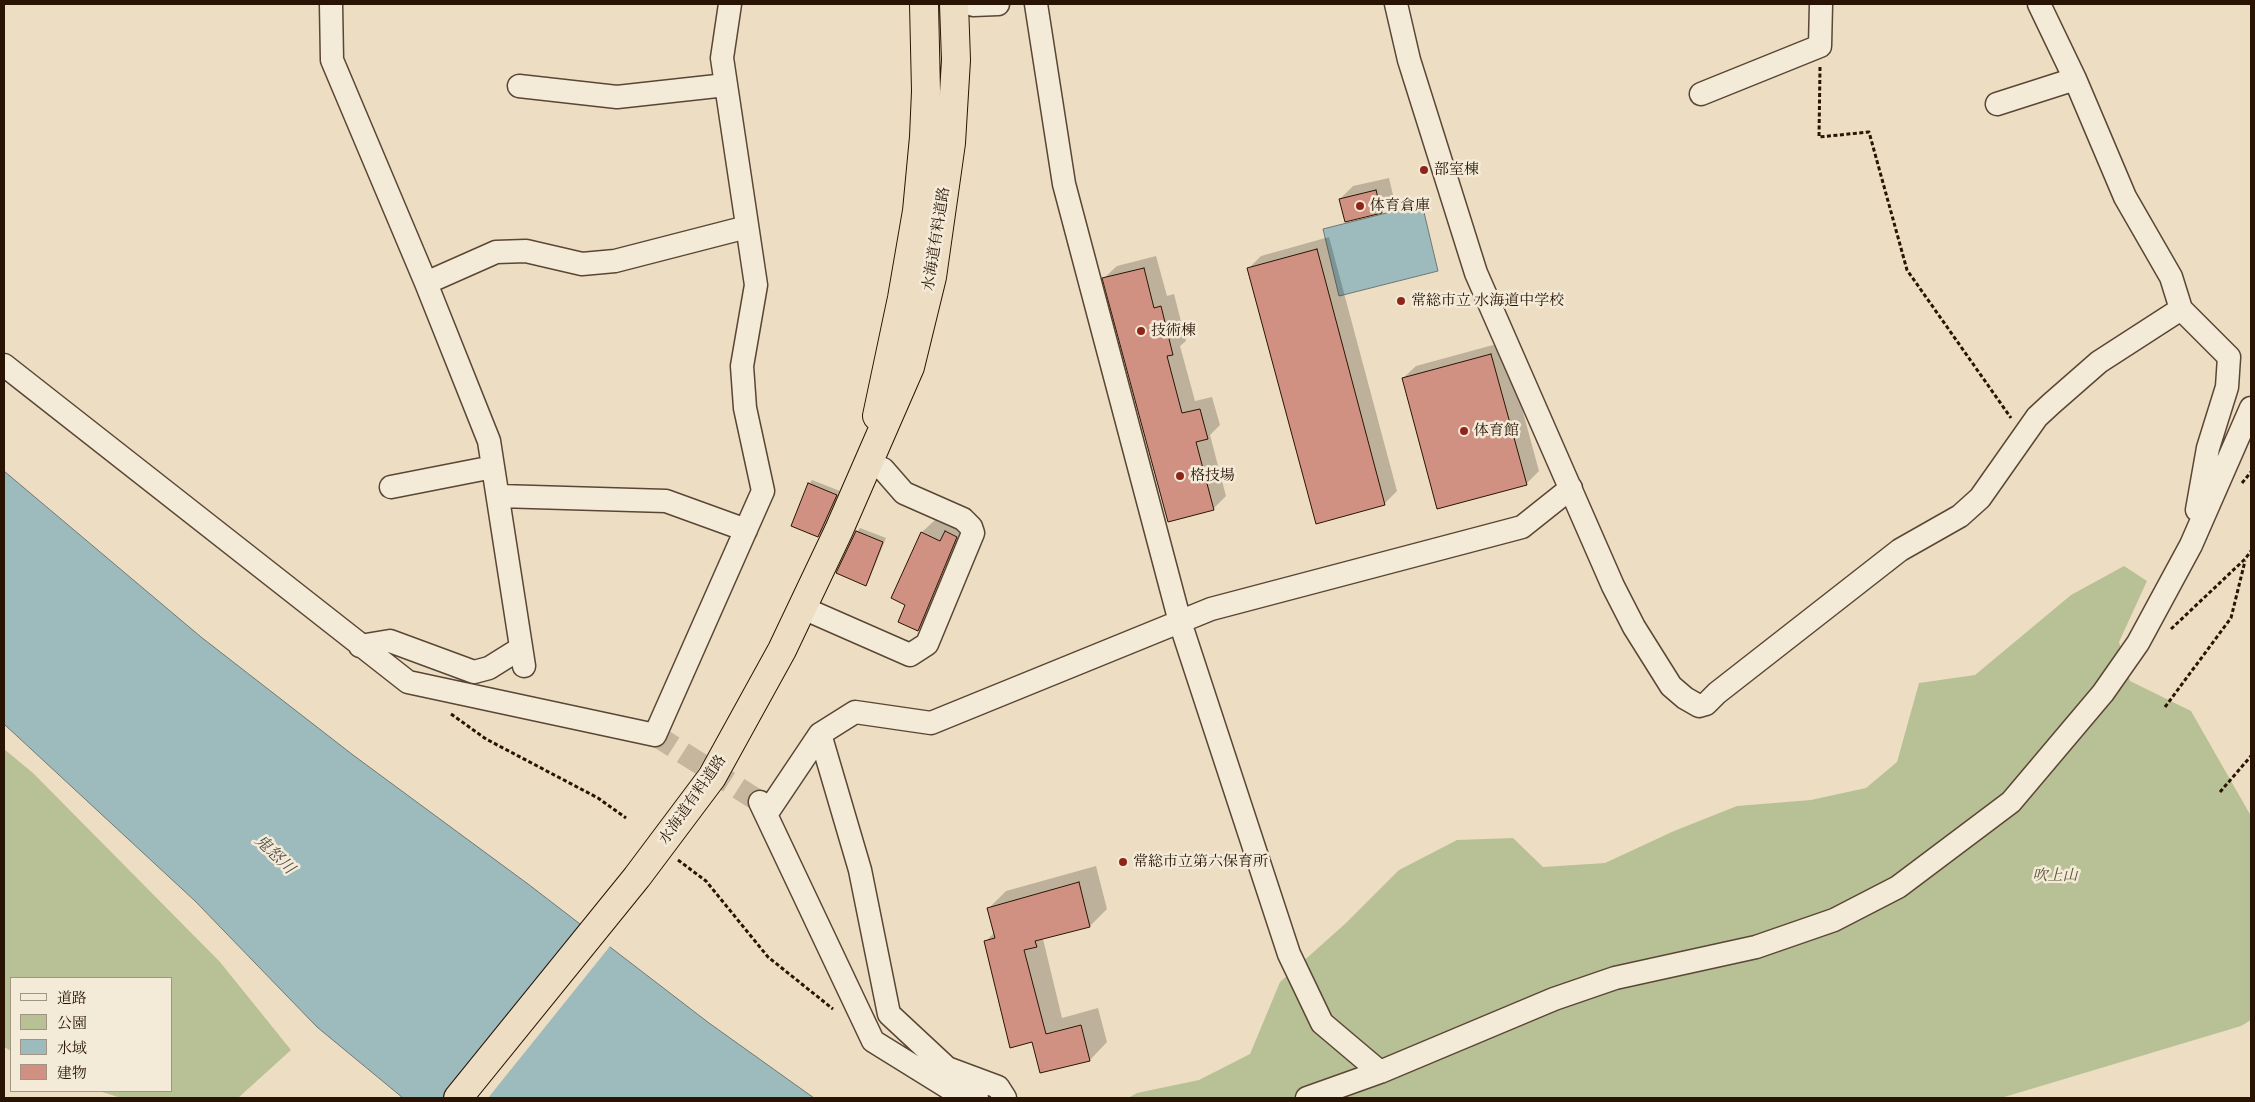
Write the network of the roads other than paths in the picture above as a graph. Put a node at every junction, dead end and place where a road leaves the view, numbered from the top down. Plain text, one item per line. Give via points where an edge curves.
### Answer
1 (331, 4) edge
2 (730, 4) edge
3 (924, 4) edge
4 (964, 4) edge
5 (998, 4) edge
6 (1036, 4) edge
7 (1396, 4) edge
8 (1822, 4) edge
9 (2039, 4) edge
10 (2075, 79) junction
11 (726, 85) junction
12 (519, 86) dead end
13 (1701, 94) dead end
14 (1997, 104) dead end
15 (747, 226) junction
16 (426, 283) junction
17 (2181, 309) junction
18 (4, 364) edge
19 (2251, 408) edge
20 (868, 464) junction
21 (493, 467) junction
22 (391, 487) dead end
23 (1571, 488) junction
24 (499, 496) junction
25 (746, 530) junction
26 (2191, 545) junction
27 (803, 608) junction
28 (1180, 622) junction
29 (360, 646) junction
30 (820, 734) junction
31 (1380, 1072) junction
32 (458, 1098) edge
33 (976, 1098) edge
34 (1005, 1098) edge
35 (1307, 1098) edge

1 - 16 street via 332,60
2 - 11 street via 722,58
3 - 20 highway, 水海道有料道路 via 926,91 917,211
4 - 5 street
4 - 20 highway, 水海道有料道路 via 956,60 952,142 932,277 910,367
6 - 28 street via 1064,184
7 - 23 street via 1409,60 1476,273
8 - 13 street via 1820,46
9 - 10 street
10 - 14 street
10 - 17 street via 2125,197 2171,277
11 - 12 street via 617,97
11 - 15 street
15 - 16 street via 615,261 582,264 526,251 496,252
15 - 25 street via 756,285 742,366 744,408 763,491
16 - 21 street via 489,441
17 - 23 street via 2099,362 2037,418 1980,498 1960,516 1900,550 1706,704 1699,706 1671,686 1638,635
17 - 26 street via 2229,357 2227,387 2208,448
18 - 29 street
19 - 26 street
20 - 27 highway, 水海道有料道路
20 - 27 street via 883,469 904,493 963,518 973,533 927,644 910,655
21 - 22 street
21 - 24 street
23 - 28 street via 1522,527 1211,609
24 - 25 street via 666,501
24 - 29 street via 522,657 474,672 390,641
25 - 29 street via 655,735 408,682
26 - 31 street via 2138,642 2103,692 2011,802 1898,887 1834,920 1756,947 1615,978 1554,999
27 - 32 highway, 水海道有料道路 via 712,777 637,877
28 - 30 street via 931,723 855,712
28 - 31 street via 1290,954 1322,1023
30 - 33 street via 764,808 873,1040 952,1090
30 - 34 street via 860,870 889,1014 947,1068 998,1087
31 - 35 street

